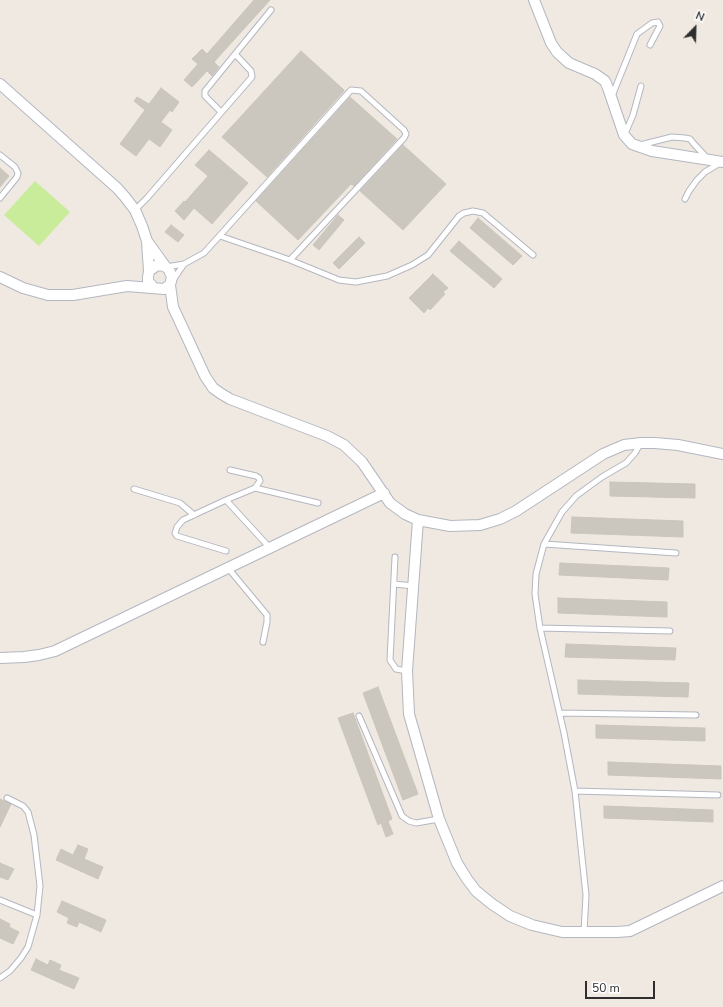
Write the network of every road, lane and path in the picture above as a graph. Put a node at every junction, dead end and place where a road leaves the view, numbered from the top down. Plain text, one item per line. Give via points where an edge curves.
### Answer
1 (534, 0) edge
2 (271, 10) dead end
3 (650, 44) dead end
4 (235, 54) junction
5 (0, 84) edge
6 (641, 86) dead end
7 (611, 97) junction
8 (222, 112) junction
9 (624, 135) junction
10 (637, 146) junction
11 (0, 155) edge
12 (709, 160) junction
13 (722, 162) edge
14 (0, 198) edge
15 (685, 199) dead end
16 (135, 210) junction
17 (220, 236) junction
18 (147, 242) junction
19 (533, 255) dead end
20 (290, 260) junction
21 (184, 264) junction
22 (166, 267) junction
23 (149, 272) junction
24 (0, 277) edge
25 (170, 283) junction
26 (127, 286) junction
27 (155, 288) junction
28 (173, 307) junction
29 (641, 443) junction
30 (723, 454) edge
31 (230, 470) dead end
32 (255, 488) junction
33 (134, 489) dead end
34 (384, 493) junction
35 (226, 500) junction
36 (318, 503) dead end
37 (194, 515) junction
38 (418, 520) junction
39 (544, 544) junction
40 (270, 548) junction
41 (226, 551) dead end
42 (676, 553) dead end
43 (395, 557) dead end
44 (228, 568) junction
45 (394, 584) junction
46 (414, 586) junction
47 (540, 628) junction
48 (670, 631) dead end
49 (263, 642) dead end
50 (0, 658) edge
51 (407, 671) junction
52 (560, 713) junction
53 (696, 715) dead end
54 (359, 716) dead end
55 (575, 791) junction
56 (718, 795) dead end
57 (7, 798) dead end
58 (439, 819) junction
59 (723, 886) edge
60 (0, 900) edge
61 (37, 915) junction
62 (584, 932) junction
63 (0, 978) edge

1 - 7 street via 557,52 569,63 600,77
2 - 4 lane
3 - 7 lane via 660,26 658,22 652,23 637,34
4 - 8 lane via 251,71 252,76
4 - 8 lane via 204,94
5 - 16 street via 117,188
6 - 9 lane
7 - 9 street
8 - 16 lane
9 - 10 street
10 - 12 street via 652,151
10 - 12 lane via 667,138 685,138 690,139
11 - 14 lane via 18,174
12 - 13 street
13 - 15 lane via 697,180
16 - 18 street
17 - 20 lane
17 - 20 lane via 351,90 361,91 406,134
17 - 21 lane via 204,253
18 - 22 street
18 - 23 street
19 - 20 lane via 483,212 473,211 459,216 428,255 387,276 356,282 338,280
21 - 22 lane
21 - 25 lane
22 - 23 street via 156,266
22 - 25 street via 171,273
23 - 26 street
23 - 27 street via 148,281
24 - 26 street via 23,288 48,295 73,295
25 - 27 street via 164,289
25 - 28 street
26 - 27 street
27 - 28 street
28 - 34 street via 213,388 230,399 344,445 362,462
29 - 30 street via 678,445
29 - 38 street via 624,445 603,454 500,519 480,525 450,526
29 - 39 lane via 626,463 576,496 562,512
31 - 32 lane via 259,478 260,481
32 - 35 lane
32 - 36 lane
33 - 37 lane via 180,503
34 - 38 street via 396,509
34 - 40 street
35 - 37 lane
35 - 40 lane
37 - 41 lane via 180,522 175,535
38 - 46 street
39 - 42 lane
39 - 47 lane via 535,584
40 - 44 street
43 - 45 lane
44 - 49 lane via 267,615
44 - 50 street via 54,651 39,655
45 - 46 lane
45 - 51 lane via 390,660 396,669
46 - 51 street
47 - 48 lane
47 - 52 lane
51 - 58 street via 409,714
52 - 53 lane
52 - 55 lane
54 - 58 lane via 402,816 416,823
55 - 56 lane
55 - 62 lane via 586,895
57 - 61 lane via 23,806 28,812 34,835 40,886
58 - 62 street via 467,879 476,891 492,904 510,916 532,925 562,932
59 - 62 street via 630,931
60 - 61 lane
61 - 63 lane via 28,947 10,971

